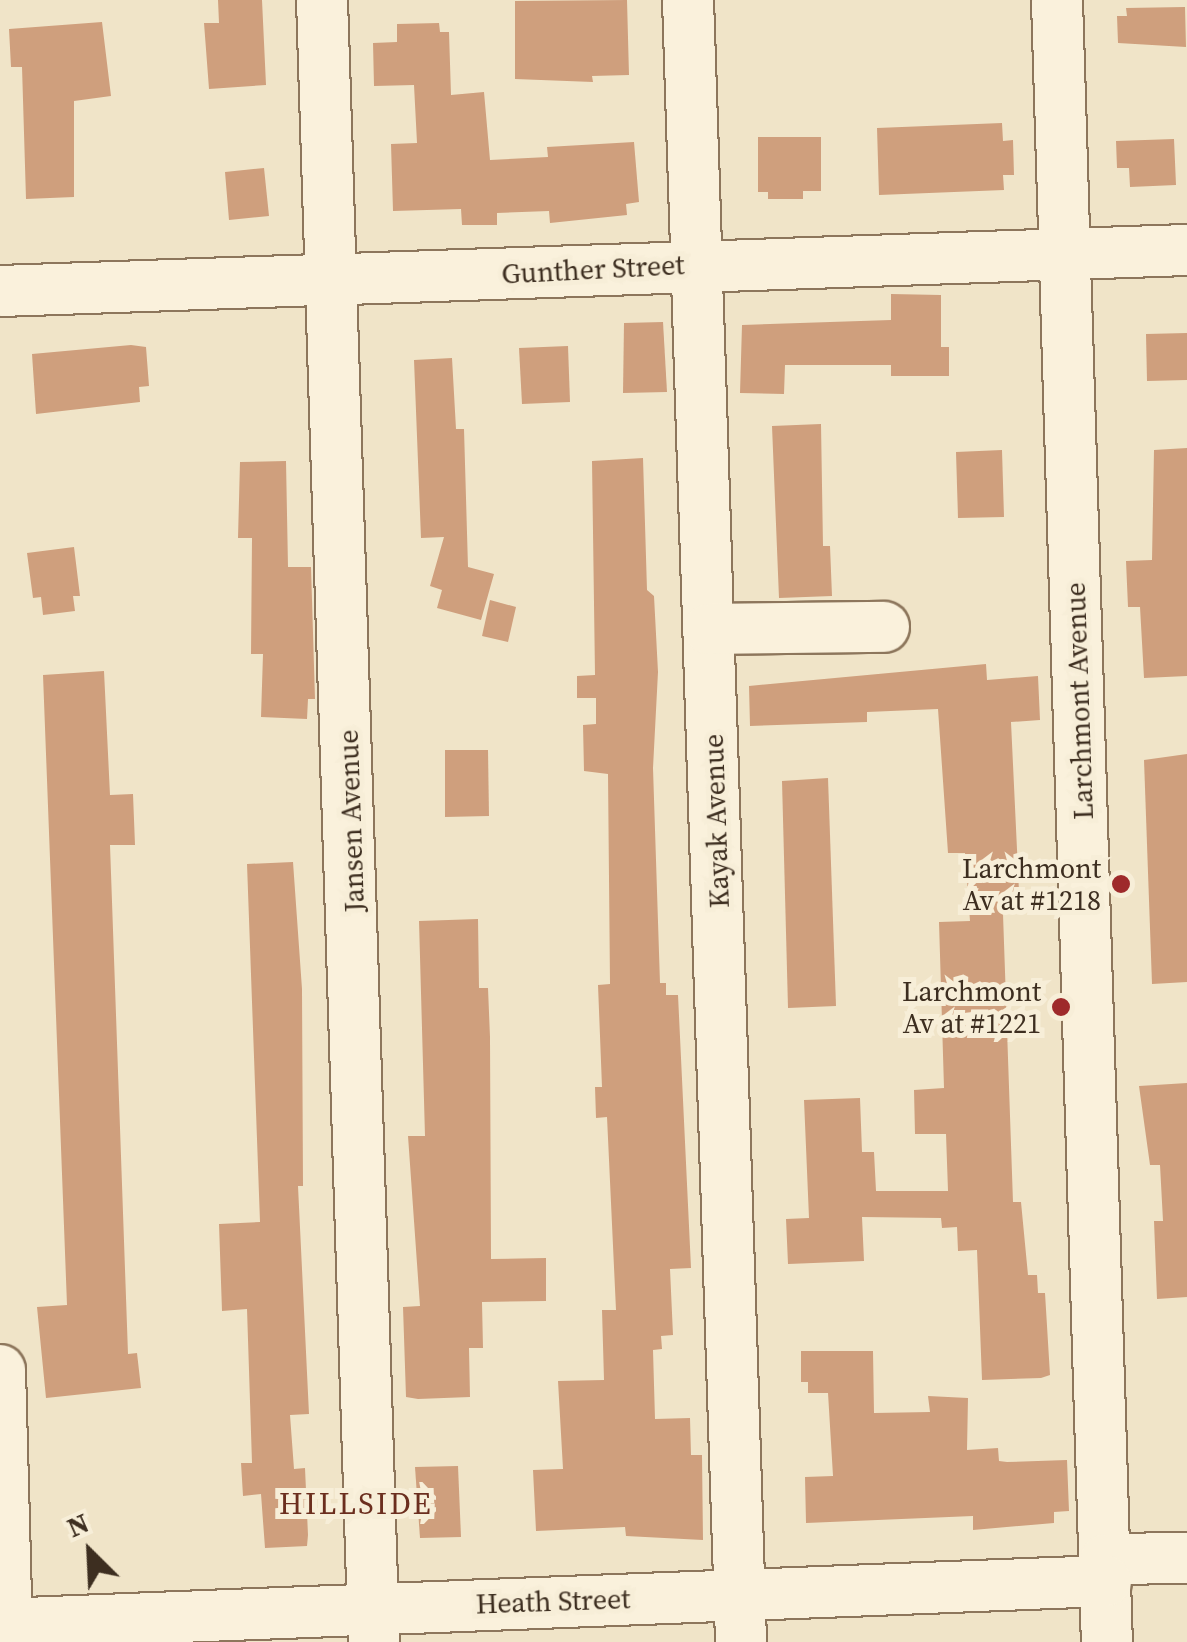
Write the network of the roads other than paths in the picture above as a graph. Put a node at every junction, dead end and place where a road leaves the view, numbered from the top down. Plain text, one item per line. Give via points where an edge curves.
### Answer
1 (322, 0) edge
2 (688, 0) edge
3 (1057, 0) edge
4 (1187, 250) edge
5 (1066, 253) junction
6 (698, 264) junction
7 (333, 282) junction
8 (0, 291) edge
9 (884, 627) dead end
10 (709, 629) junction
11 (0, 1370) edge
12 (1187, 1558) edge
13 (1106, 1570) junction
14 (741, 1618) edge
15 (374, 1624) edge
16 (5, 1631) edge
17 (1107, 1642) edge

1 - 7 street, Jansen Avenue
2 - 6 street, Kayak Avenue
3 - 5 street, Larchmont Avenue
4 - 5 street, Gunther Street
5 - 6 street, Gunther Street
5 - 13 street, Larchmont Avenue
6 - 7 street, Gunther Street
6 - 10 street, Kayak Avenue
7 - 8 street, Gunther Street
7 - 15 street, Jansen Avenue
9 - 10 street
10 - 14 street, Kayak Avenue
11 - 16 street
12 - 13 street, Heath Street
13 - 14 street, Heath Street
13 - 17 street, Larchmont Avenue
14 - 15 street, Heath Street
15 - 16 street, Heath Street

